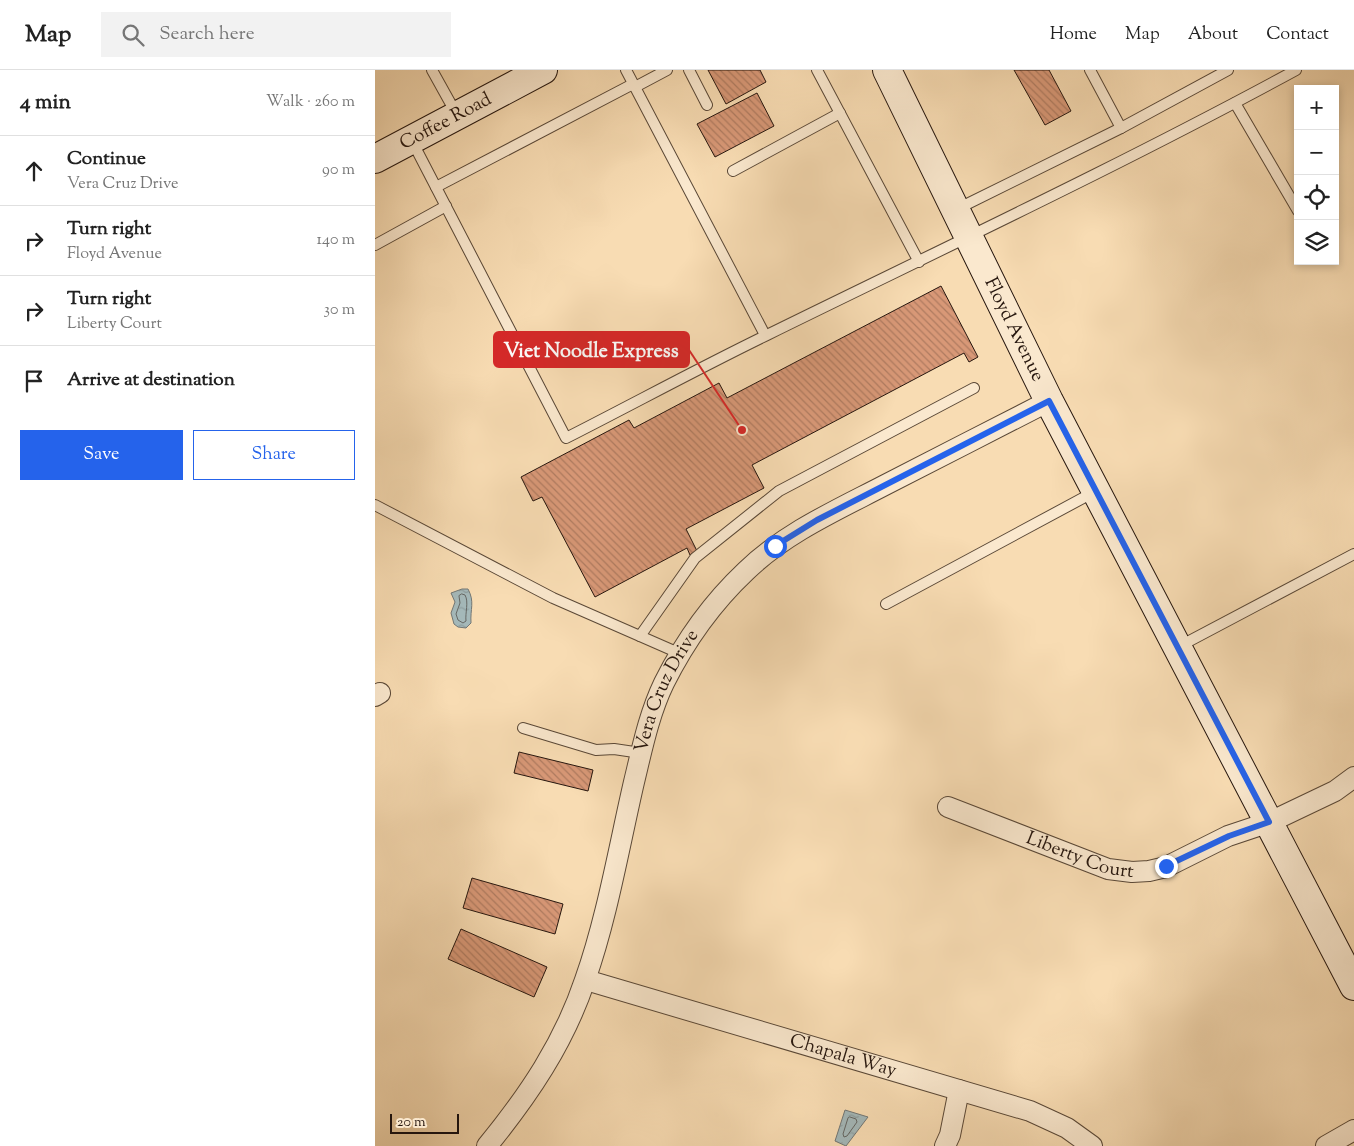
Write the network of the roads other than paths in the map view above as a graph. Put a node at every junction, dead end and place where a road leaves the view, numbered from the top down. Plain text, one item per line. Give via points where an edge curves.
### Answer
1 (432, 70) edge
2 (626, 70) edge
3 (667, 70) edge
4 (689, 70) edge
5 (817, 70) edge
6 (887, 70) edge
7 (1090, 70) edge
8 (1228, 70) edge
9 (1296, 70) edge
10 (534, 72) edge
11 (634, 85) junction
12 (1235, 103) junction
13 (707, 105) dead end
14 (840, 113) junction
15 (457, 116) junction
16 (1121, 128) junction
17 (411, 140) junction
18 (375, 159) edge
19 (733, 171) dead end
20 (436, 187) junction
21 (1294, 204) edge
22 (446, 206) junction
23 (956, 210) junction
24 (970, 237) junction
25 (375, 245) edge
26 (919, 262) junction
27 (765, 335) junction
28 (974, 388) dead end
29 (1049, 401) junction
30 (1096, 491) junction
31 (375, 506) edge
32 (1354, 554) edge
33 (885, 604) dead end
34 (640, 636) junction
35 (1177, 647) junction
36 (681, 654) junction
37 (523, 728) dead end
38 (641, 753) junction
39 (1354, 777) edge
40 (948, 806) dead end
41 (1269, 822) junction
42 (585, 980) junction
43 (1354, 986) edge
44 (959, 1090) junction
45 (1354, 1130) edge
46 (487, 1146) edge
47 (945, 1146) edge
48 (1092, 1146) edge
49 (1326, 1146) edge

1 - 15 lane
2 - 11 lane
3 - 11 lane
4 - 13 lane
5 - 14 lane
6 - 23 street, Floyd Avenue
7 - 16 lane
8 - 16 lane
9 - 12 lane
10 - 15 street, Coffee Road
11 - 20 lane
11 - 27 lane
12 - 21 lane
12 - 24 lane
14 - 19 lane
14 - 26 lane
15 - 17 street, Coffee Road
16 - 23 lane
17 - 18 street, Coffee Road
17 - 20 lane
20 - 22 lane
22 - 25 lane
22 - 27 lane via 566,438
23 - 24 street, Floyd Avenue
24 - 26 lane
24 - 29 street, Floyd Avenue
26 - 27 lane
28 - 34 lane via 779,491 695,558
29 - 30 street, Floyd Avenue
29 - 36 street, Vera Cruz Drive via 817,520 775,546 713,606
30 - 33 lane
30 - 35 street, Floyd Avenue
31 - 34 lane via 553,598
32 - 35 lane
34 - 36 lane
35 - 41 street, Floyd Avenue
36 - 38 street, Vera Cruz Drive via 663,684
37 - 38 lane via 596,750
38 - 42 street, Vera Cruz Drive via 601,926
39 - 41 street, Liberty Court via 1335,791
40 - 41 street, Liberty Court via 1108,869 1131,872 1166,866 1229,836
41 - 43 street, Floyd Avenue
42 - 44 street, Chapala Way
42 - 46 street, Vera Cruz Drive via 570,1019 544,1070
44 - 47 street
44 - 48 street, Chapala Way via 1030,1111 1067,1128
45 - 49 street

